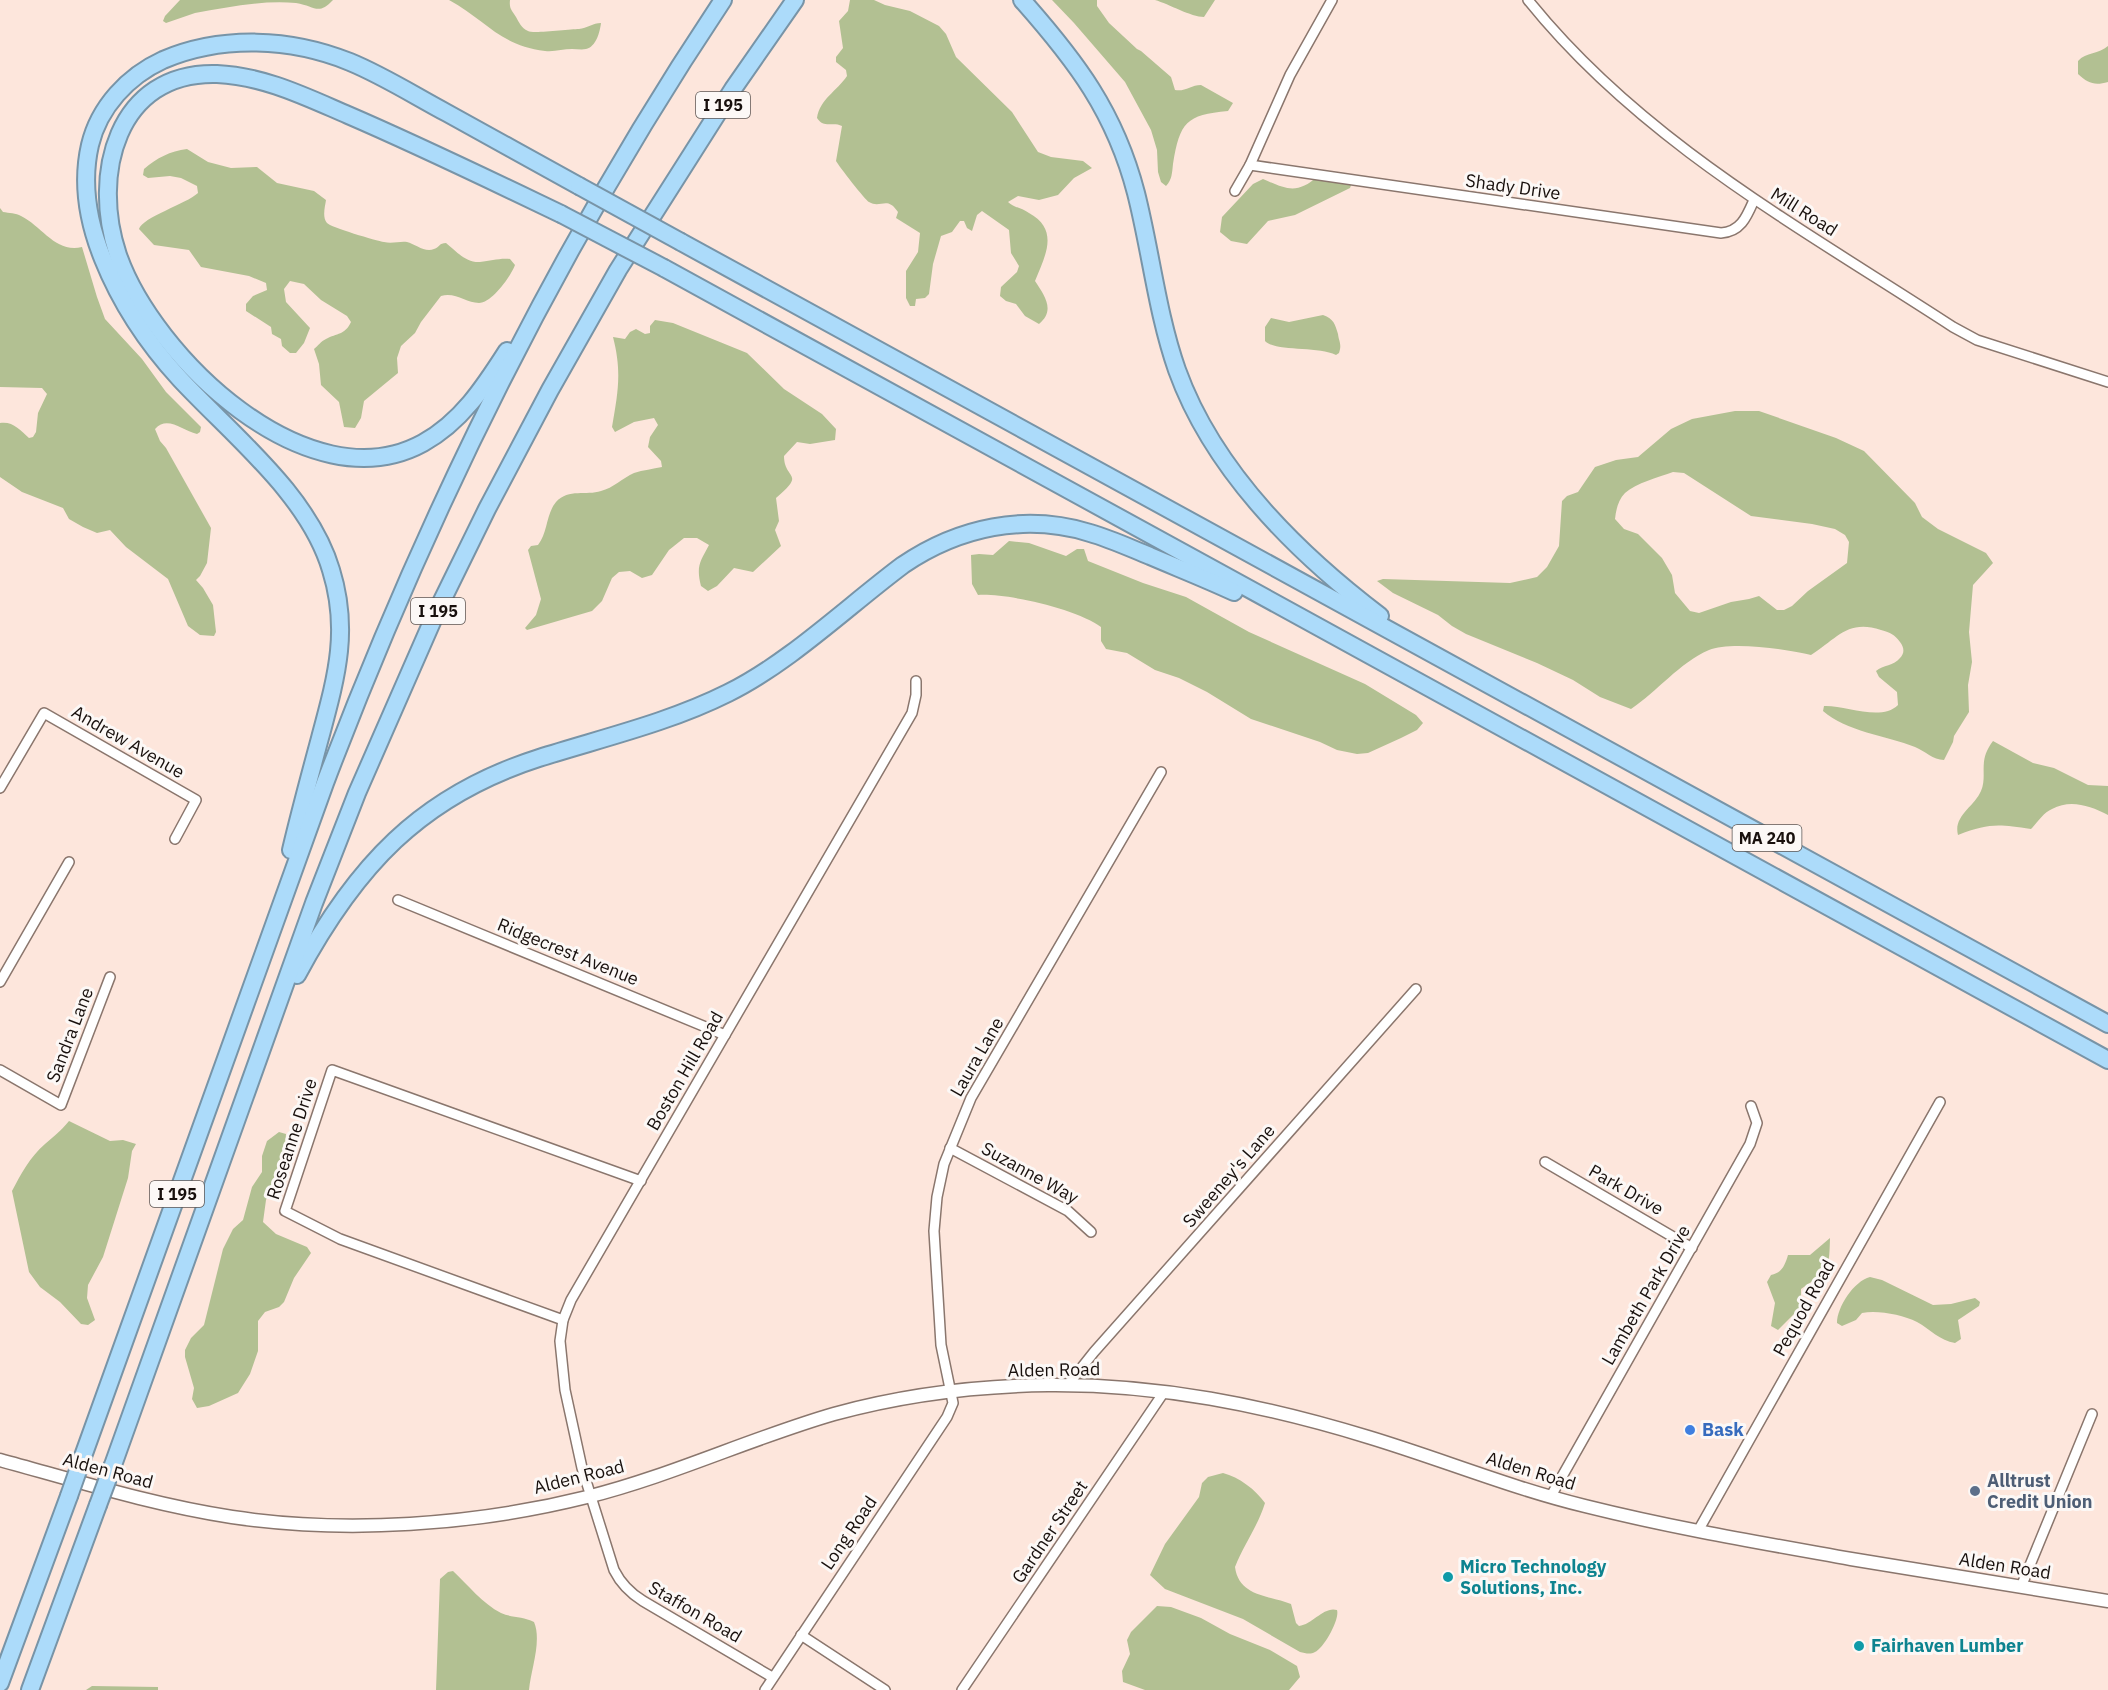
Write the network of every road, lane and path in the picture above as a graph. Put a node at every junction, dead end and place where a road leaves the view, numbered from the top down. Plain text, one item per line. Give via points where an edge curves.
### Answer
1 (723, 0) edge
2 (795, 0) edge
3 (1022, 0) edge
4 (1332, 0) edge
5 (1528, 0) edge
6 (1250, 165) junction
7 (1235, 190) dead end
8 (1754, 200) junction
9 (569, 254) junction
10 (2108, 382) edge
11 (1320, 628) junction
12 (1426, 651) junction
13 (916, 681) dead end
14 (1161, 772) dead end
15 (0, 788) edge
16 (175, 839) dead end
17 (69, 862) dead end
18 (398, 900) dead end
19 (272, 930) junction
20 (110, 977) dead end
21 (0, 982) edge
22 (1416, 989) dead end
23 (2108, 1024) edge
24 (267, 1032) junction
25 (725, 1035) junction
26 (2108, 1060) edge
27 (0, 1070) edge
28 (1940, 1102) dead end
29 (1751, 1106) dead end
30 (950, 1148) junction
31 (1545, 1162) dead end
32 (640, 1181) junction
33 (1091, 1233) dead end
34 (1692, 1248) junction
35 (563, 1320) junction
36 (1067, 1386) junction
37 (951, 1391) junction
38 (1164, 1392) junction
39 (2092, 1414) dead end
40 (0, 1460) edge
41 (590, 1496) junction
42 (1551, 1496) junction
43 (1698, 1531) junction
44 (2021, 1587) junction
45 (2108, 1601) edge
46 (801, 1635) junction
47 (772, 1677) junction
48 (0, 1683) edge
49 (30, 1690) edge
50 (765, 1690) edge
51 (885, 1690) edge
52 (963, 1690) edge

1 - 9 highway, I 195 via 632,142
2 - 24 highway, I 195 via 624,261 487,509 357,793
3 - 12 highway via 1081,71 1117,137 1136,192 1170,347 1186,391 1213,440 1246,487 1294,543 1346,590
4 - 6 street via 1282,91
5 - 8 street, Mill Road via 1567,45 1627,102
6 - 7 street
6 - 8 street, Shady Drive via 1721,233 1739,227
8 - 10 street, Mill Road via 1977,340
9 - 11 highway, bridge via 489,379 453,422 410,449 378,457 345,456 299,443 258,422 212,388 171,345 141,301 119,257 108,213 110,163 124,123 142,101 176,80 203,74 229,75 290,90 424,148 561,214
9 - 19 highway, I 195 via 476,432 398,602 339,747
11 - 24 highway via 1090,533 1055,525 1020,524 953,537 903,565 783,659 729,693 673,716 494,774 432,809 392,842 343,899
11 - 26 highway, MA 240
12 - 19 highway, bridge via 369,71 320,52 272,44 187,52 156,63 112,99 92,135 86,165 87,199 100,253 138,327 165,362 302,509 322,544 335,584 341,633 337,668
12 - 23 highway, MA 240
13 - 25 street, Boston Hill Road via 912,713
14 - 30 street, Laura Lane via 971,1098
15 - 16 street, Andrew Avenue via 44,713 196,800
17 - 21 street
18 - 25 street, Ridgecrest Avenue
19 - 48 highway, I 195, bridge
20 - 27 street, Sandra Lane via 60,1105
22 - 36 street, Sweeney's Lane
24 - 49 highway, I 195, bridge
25 - 32 street, Boston Hill Road
28 - 43 street, Pequod Road
29 - 34 street, Lambeth Park Drive via 1757,1123 1753,1137
30 - 33 street, Suzanne Way via 1068,1211
30 - 37 street, Laura Lane via 937,1197 934,1231 941,1345
31 - 34 street, Park Drive
32 - 35 street, Boston Hill Road
32 - 35 street, Roseanne Drive via 332,1070 285,1211 340,1239
34 - 42 street, Lambeth Park Drive
35 - 41 street, Boston Hill Road via 560,1341 565,1390
36 - 37 main road, Alden Road
36 - 38 main road, Alden Road
37 - 41 main road, Alden Road via 832,1415
37 - 46 street, Long Road via 947,1417
38 - 42 main road, Alden Road via 1228,1400 1294,1415
38 - 52 street, Gardner Street
39 - 44 street
40 - 41 main road, Alden Road via 168,1505 237,1518 318,1524 450,1521
41 - 47 street, Staffon Road via 614,1570 625,1588
42 - 43 main road, Alden Road
43 - 44 main road, Alden Road
44 - 45 main road, Alden Road
46 - 47 street, Long Road
46 - 51 street
47 - 50 street, Long Road

